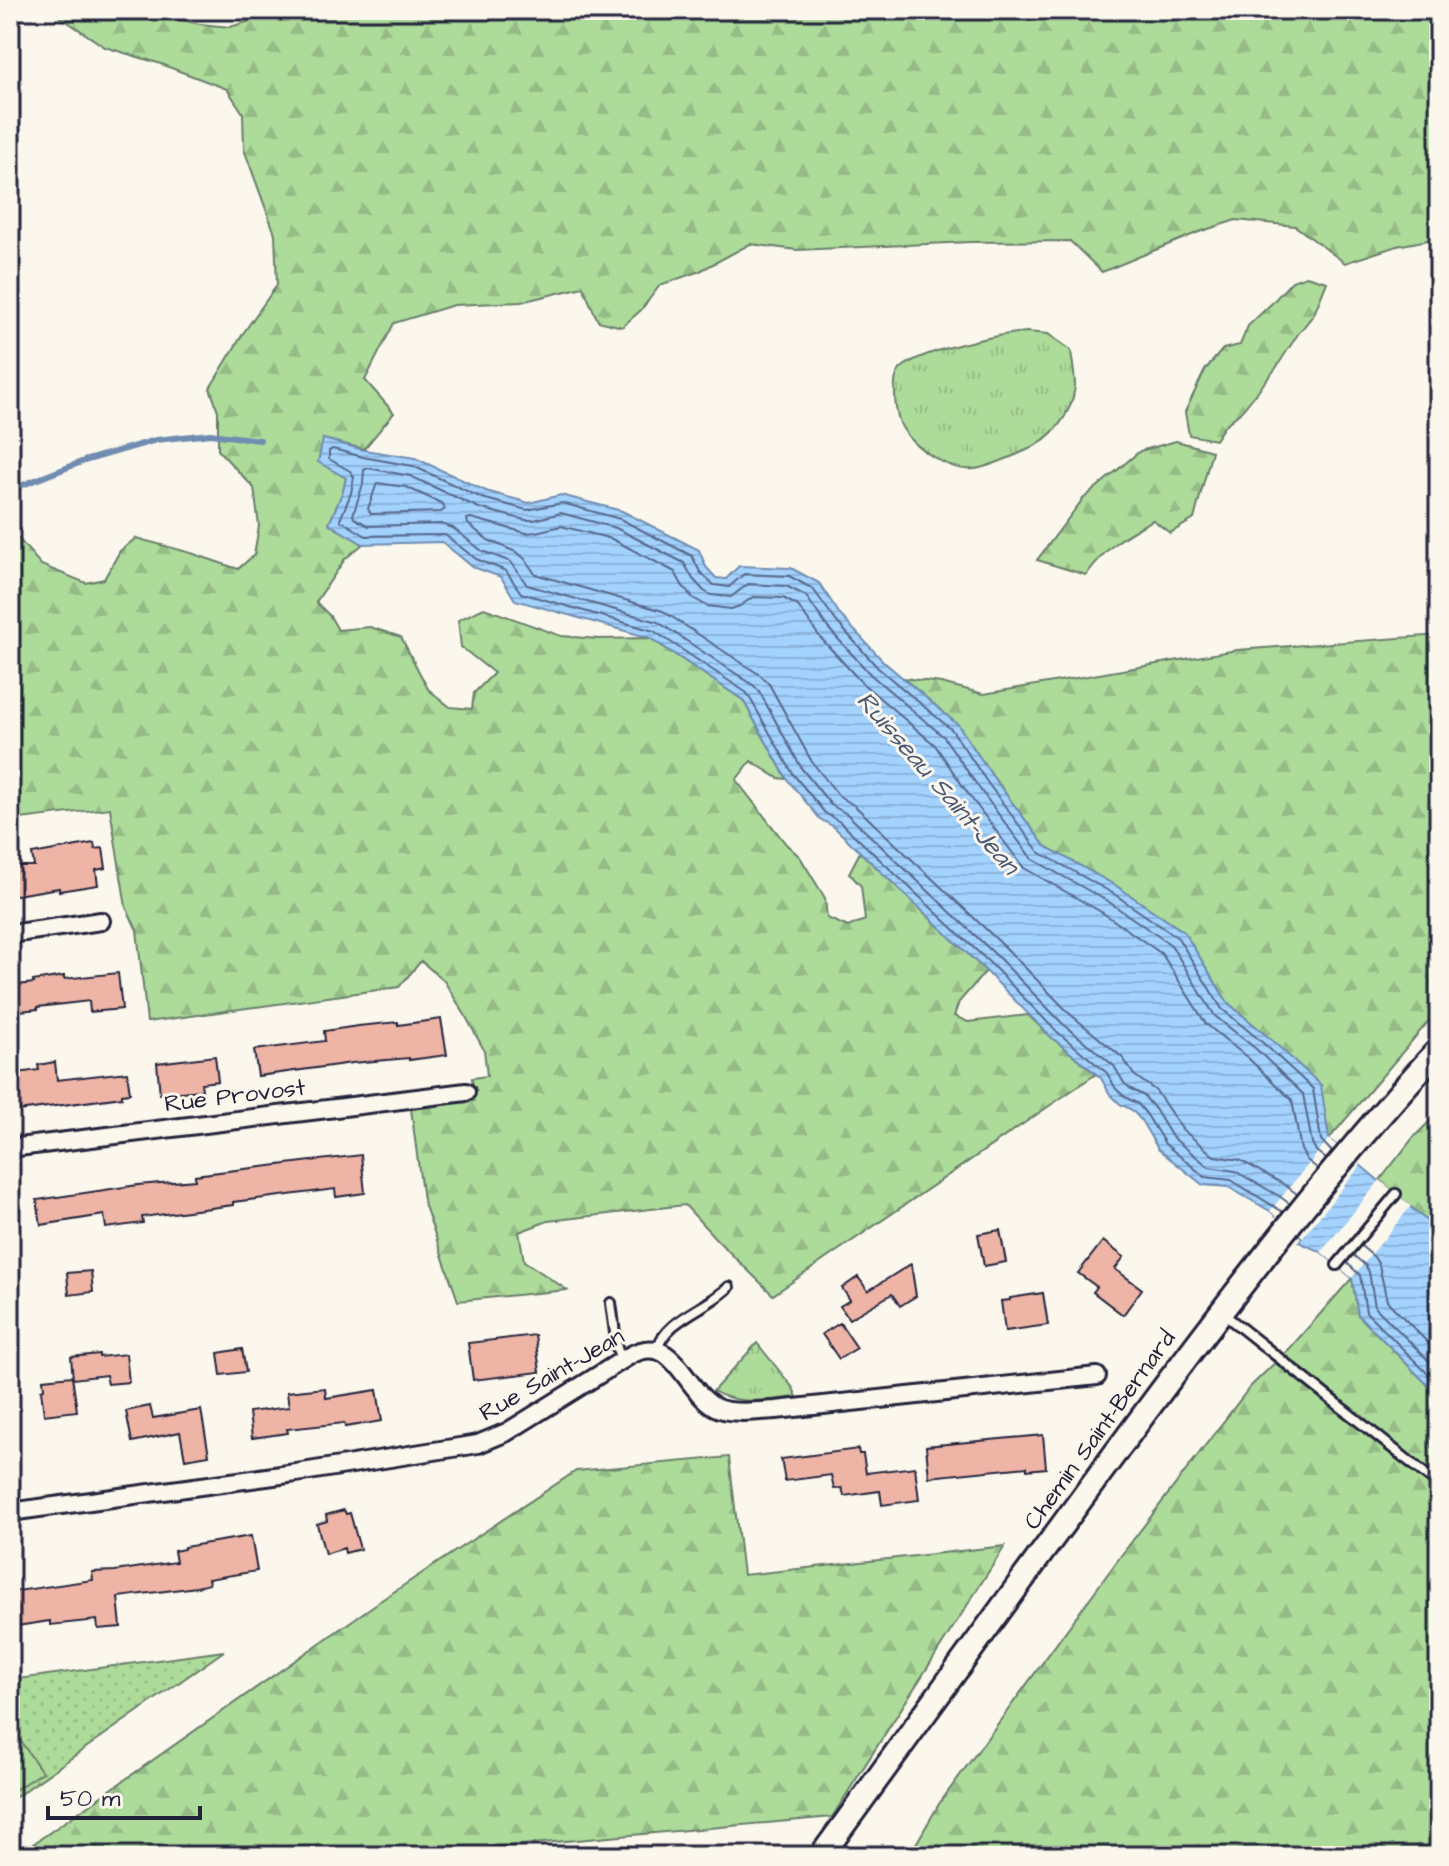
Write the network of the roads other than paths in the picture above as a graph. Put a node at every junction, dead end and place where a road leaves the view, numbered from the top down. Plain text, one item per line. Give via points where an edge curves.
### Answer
1 (101, 921) dead end
2 (10, 934) edge
3 (1439, 1049) edge
4 (466, 1092) dead end
5 (10, 1148) edge
6 (1396, 1194) dead end
7 (1337, 1265) dead end
8 (729, 1287) dead end
9 (611, 1303) dead end
10 (1220, 1311) junction
11 (657, 1350) junction
12 (621, 1361) junction
13 (1097, 1376) dead end
14 (1439, 1485) edge
15 (10, 1512) edge
16 (821, 1856) edge

1 - 2 street
3 - 10 street, Chemin Saint-Bernard
4 - 5 street, Rue Provost
6 - 7 lane
8 - 11 lane via 670,1328
9 - 12 lane
10 - 14 lane
10 - 16 street, Chemin Saint-Bernard
11 - 12 street, Rue Saint-Jean via 638,1351
11 - 13 street, Rue Saint-Jean via 708,1402 739,1411
12 - 15 street, Rue Saint-Jean via 507,1432 478,1444

